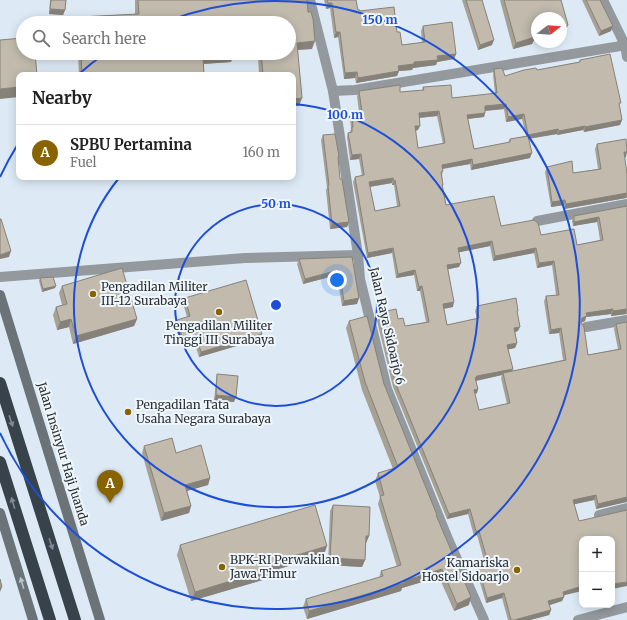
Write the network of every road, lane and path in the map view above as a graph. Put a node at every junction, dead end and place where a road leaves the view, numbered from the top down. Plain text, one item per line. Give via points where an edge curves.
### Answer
1 (310, 0) edge
2 (603, 0) edge
3 (626, 45) edge
4 (627, 57) edge
5 (333, 91) junction
6 (627, 204) edge
7 (537, 221) edge
8 (358, 255) junction
9 (0, 277) edge
10 (0, 295) edge
11 (627, 320) edge
12 (586, 327) edge
13 (0, 383) edge
14 (0, 462) edge
15 (627, 508) edge
16 (0, 513) edge
17 (599, 515) edge
18 (627, 607) edge
19 (33, 620) edge
20 (50, 620) edge
21 (75, 620) edge
22 (100, 620) edge
23 (484, 620) edge
24 (578, 620) edge

1 - 5 street, Jalan Raya Sidoarjo 6
2 - 3 street
3 - 4 street
3 - 5 street via 355,90
5 - 8 street, Jalan Raya Sidoarjo 6
6 - 7 street
8 - 9 street via 245,258
8 - 23 street, Jalan Raya Sidoarjo 6 via 360,279 387,389
10 - 22 street, Jalan Insinyur Haji Juanda
11 - 12 street
13 -> 21 highway
20 -> 14 highway
15 - 17 street
19 -> 16 street
18 - 24 street

